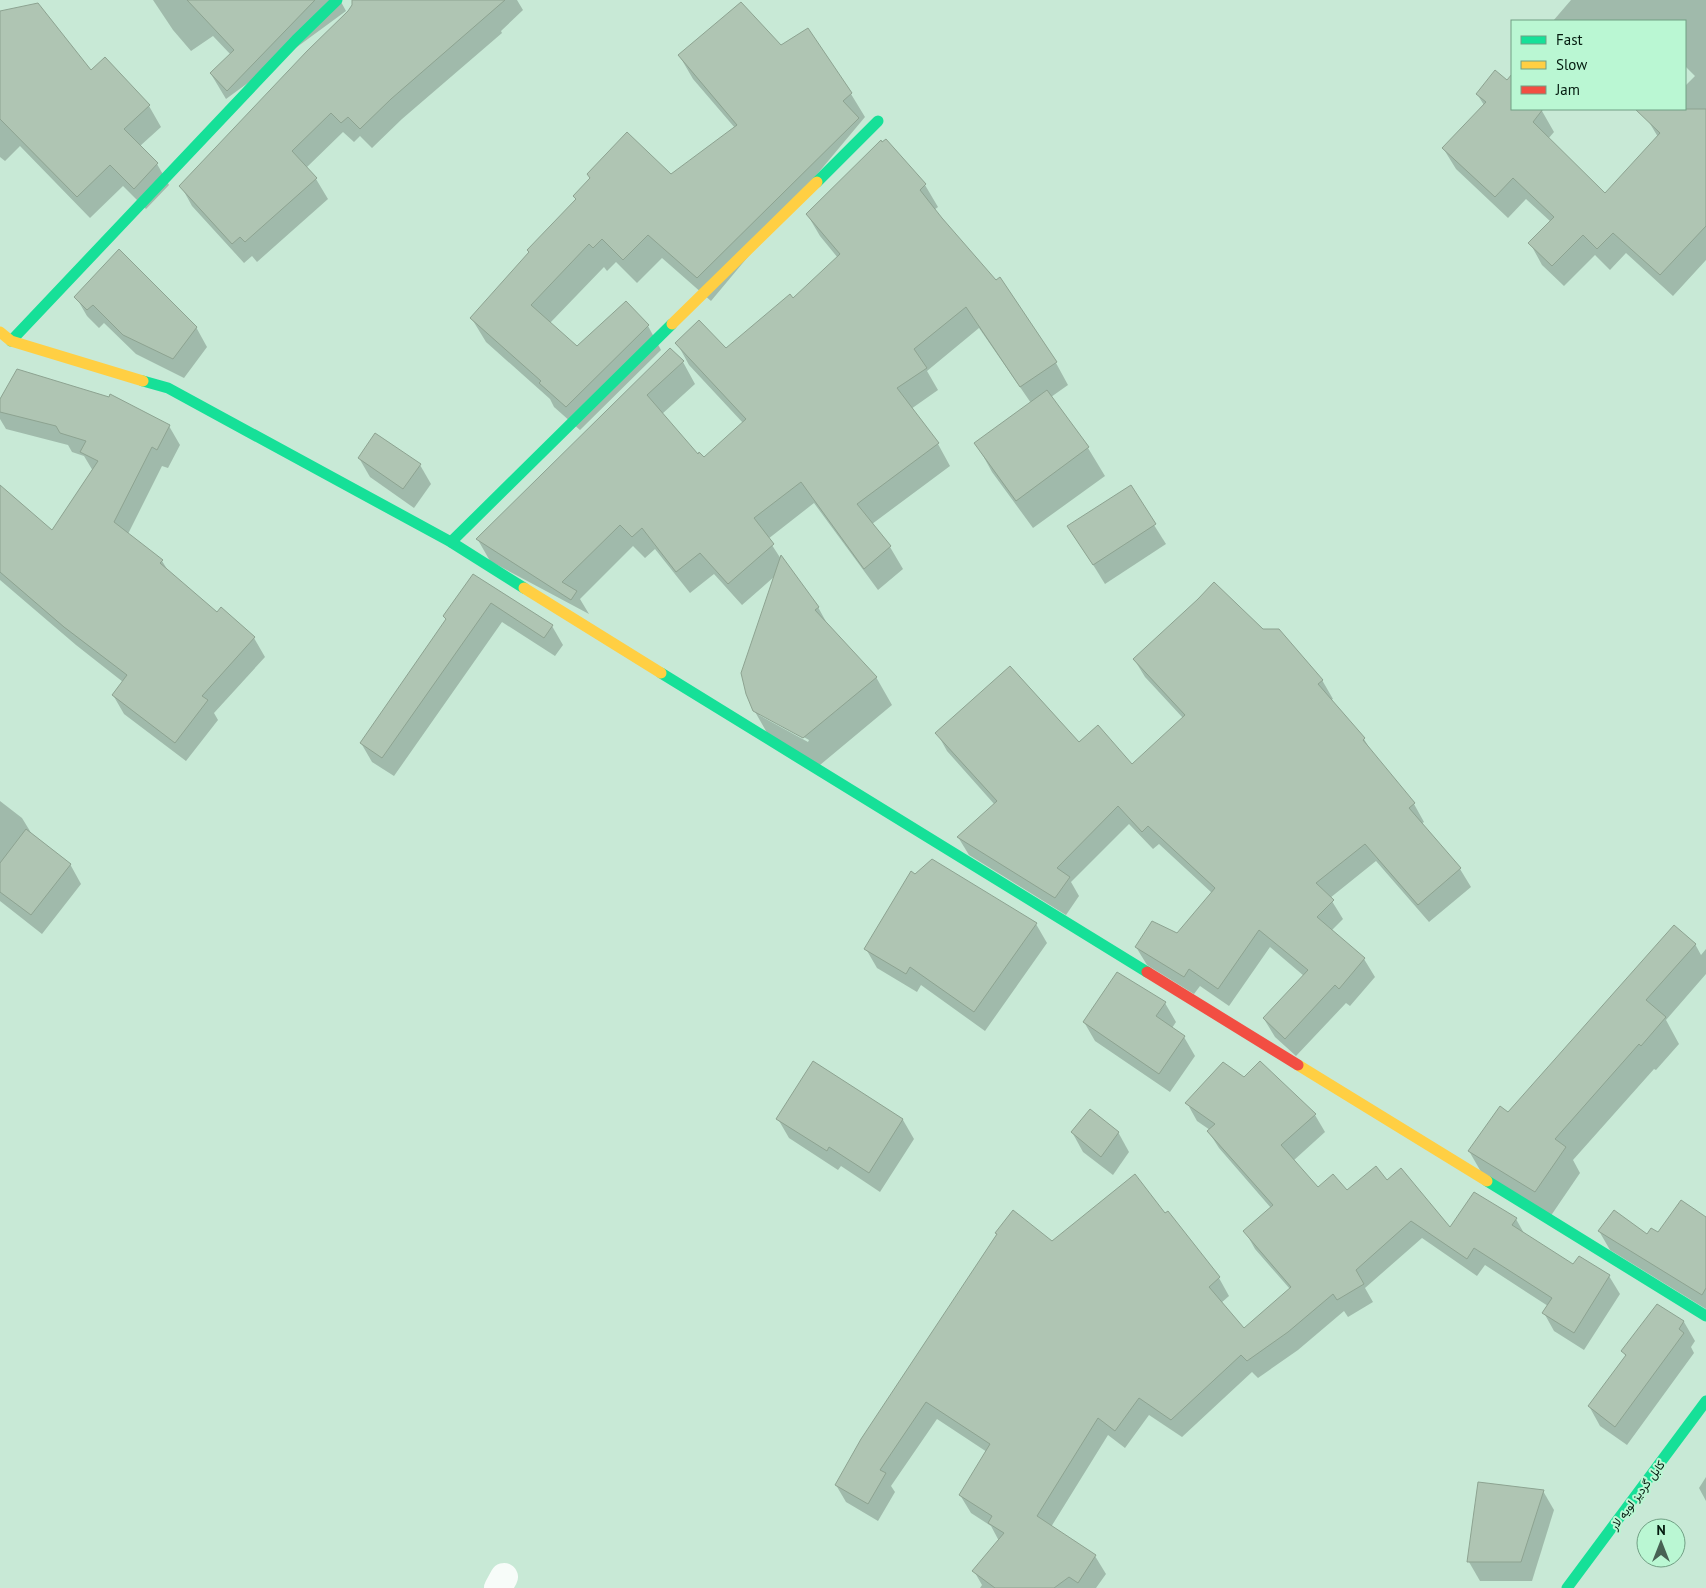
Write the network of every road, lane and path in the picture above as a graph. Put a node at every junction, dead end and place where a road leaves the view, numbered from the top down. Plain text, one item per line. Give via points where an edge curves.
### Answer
1 (337, 0) edge
2 (878, 122) dead end
3 (0, 332) edge
4 (10, 341) junction
5 (451, 542) junction
6 (1706, 1316) edge
7 (1706, 1401) edge
8 (1567, 1588) edge

1 - 4 main road
2 - 5 main road
3 - 4 main road
4 - 5 main road via 168,388
5 - 6 main road
7 - 8 main road, کابل گردیز لویه لار

